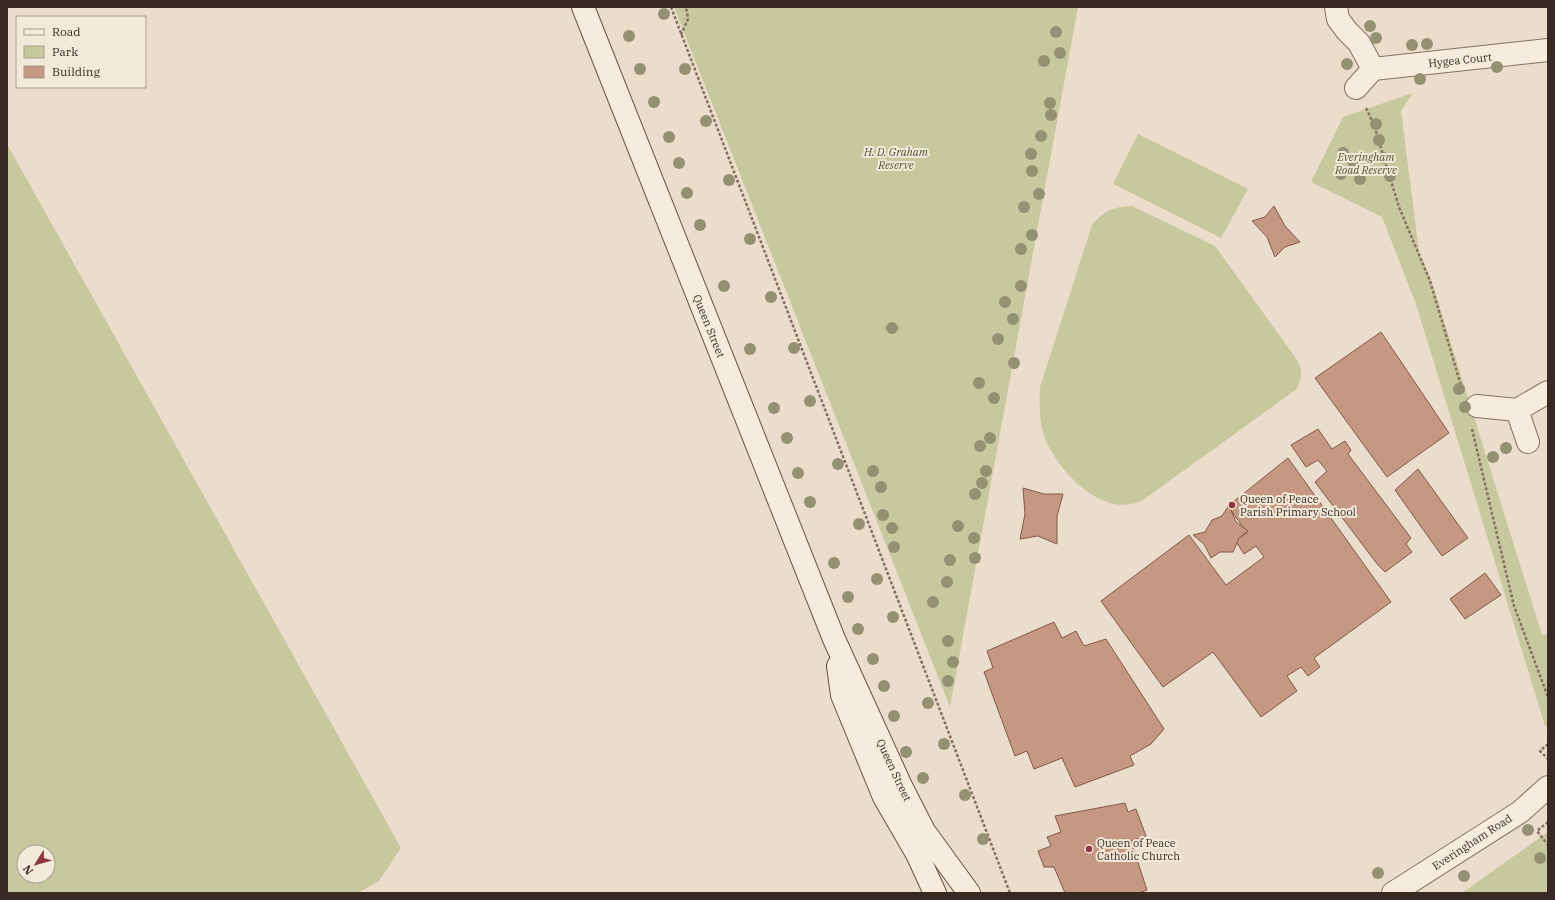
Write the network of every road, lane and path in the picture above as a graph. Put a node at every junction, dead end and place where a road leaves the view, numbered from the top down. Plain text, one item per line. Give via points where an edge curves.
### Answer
1 (671, 7) edge
2 (686, 7) edge
3 (1336, 7) edge
4 (583, 9) edge
5 (681, 35) junction
6 (1548, 50) edge
7 (1373, 69) junction
8 (1356, 88) joint
9 (1462, 390) dead end
10 (1548, 392) edge
11 (1476, 406) dead end
12 (1517, 410) junction
13 (1472, 428) dead end
14 (1528, 442) dead end
15 (834, 639) junction
16 (1548, 697) edge
17 (1548, 744) edge
18 (1548, 759) edge
19 (1548, 787) edge
20 (1548, 822) edge
21 (1548, 845) edge
22 (935, 893) edge
23 (969, 893) edge
24 (1010, 893) edge
25 (1393, 893) edge

1 - 5 path
2 - 5 path via 688,19
3 - 7 main road via 1338,18 1359,43
4 - 15 main road, Queen Street
5 - 24 path
6 - 7 main road, Hygea Court
7 - 8 main road
8 - 9 path via 1374,125 1399,207 1430,281
10 - 12 main road
11 - 12 main road
12 - 14 main road
13 - 16 path via 1514,606
15 - 22 main road, Queen Street via 842,695 884,797 917,854
15 - 23 main road, Queen Street via 924,831
17 - 18 path via 1540,751
19 - 25 main road, Everingham Road via 1520,812
20 - 21 path via 1537,831

